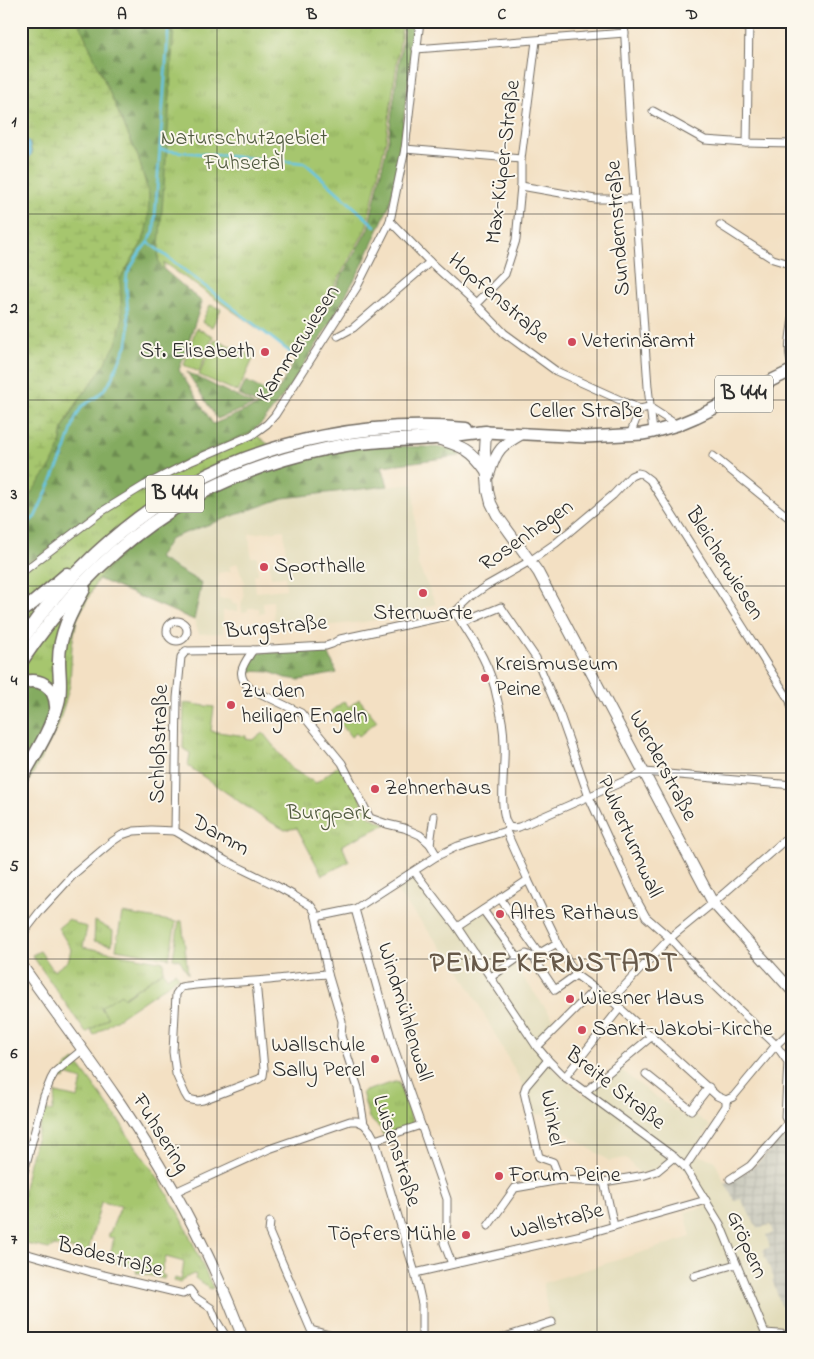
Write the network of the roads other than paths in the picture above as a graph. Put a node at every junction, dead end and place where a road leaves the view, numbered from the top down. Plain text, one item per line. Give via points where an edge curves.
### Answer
1 (420, 21) edge
2 (624, 21) edge
3 (749, 21) edge
4 (625, 33) junction
5 (536, 41) junction
6 (416, 49) junction
7 (653, 111) dead end
8 (747, 143) junction
9 (793, 144) edge
10 (406, 149) junction
11 (521, 159) junction
12 (521, 186) junction
13 (634, 199) junction
14 (390, 221) junction
15 (720, 225) dead end
16 (430, 262) junction
17 (793, 265) edge
18 (476, 304) junction
19 (793, 318) edge
20 (338, 336) dead end
21 (793, 368) edge
22 (650, 407) junction
23 (640, 409) junction
24 (677, 425) junction
25 (486, 432) junction
26 (653, 432) junction
27 (524, 433) junction
28 (630, 435) junction
29 (435, 438) junction
30 (713, 456) dead end
31 (642, 474) joint
32 (487, 476) junction
33 (793, 521) edge
34 (530, 561) junction
35 (90, 568) junction
36 (21, 573) edge
37 (21, 611) edge
38 (455, 612) junction
39 (427, 621) joint
40 (462, 623) junction
41 (182, 640) dead end
42 (21, 641) edge
43 (253, 650) junction
44 (183, 654) junction
45 (21, 662) edge
46 (21, 683) edge
47 (792, 702) edge
48 (56, 710) junction
49 (793, 713) edge
50 (645, 772) junction
51 (21, 779) edge
52 (793, 785) edge
53 (589, 797) junction
54 (434, 816) dead end
55 (175, 832) junction
56 (793, 833) edge
57 (430, 844) junction
58 (437, 856) junction
59 (414, 871) junction
60 (528, 880) junction
61 (500, 898) junction
62 (714, 903) junction
63 (355, 908) junction
64 (483, 910) junction
65 (316, 917) junction
66 (457, 927) junction
67 (21, 936) edge
68 (670, 938) junction
69 (557, 944) junction
70 (536, 955) junction
71 (518, 958) junction
72 (21, 964) edge
73 (328, 974) junction
74 (576, 974) junction
75 (491, 977) junction
76 (256, 981) junction
77 (595, 989) junction
78 (793, 992) edge
79 (611, 1000) junction
80 (620, 1008) junction
81 (793, 1029) edge
82 (652, 1036) junction
83 (776, 1045) junction
84 (537, 1047) junction
85 (82, 1050) junction
86 (548, 1060) junction
87 (646, 1074) dead end
88 (565, 1077) junction
89 (709, 1088) junction
90 (584, 1092) junction
91 (726, 1100) junction
92 (364, 1124) junction
93 (421, 1125) junction
94 (791, 1125) edge
95 (375, 1140) junction
96 (674, 1157) junction
97 (685, 1167) junction
98 (22, 1178) edge
99 (730, 1179) dead end
100 (560, 1180) junction
101 (604, 1182) junction
102 (175, 1192) junction
103 (706, 1200) junction
104 (270, 1222) dead end
105 (488, 1226) dead end
106 (614, 1226) junction
107 (21, 1252) edge
108 (452, 1264) junction
109 (736, 1264) junction
110 (415, 1273) junction
111 (694, 1276) dead end
112 (552, 1322) dead end
113 (765, 1335) edge
114 (793, 1335) edge
115 (227, 1338) edge
116 (243, 1338) edge
117 (340, 1338) edge
118 (422, 1338) edge
119 (502, 1338) edge

1 - 6 street, Kammerwiesen
2 - 4 street, Sundernstraße
3 - 8 street
4 - 5 street
4 - 13 street, Sundernstraße
5 - 6 street
5 - 11 street, Max-Küper-Straße
6 - 10 street, Kammerwiesen
7 - 8 street via 705,140
8 - 9 street
10 - 11 street
10 - 14 street, Kammerwiesen
11 - 12 street, Max-Küper-Straße
12 - 13 street via 595,200
12 - 18 street, Max-Küper-Straße via 516,240 505,274
13 - 22 street, Sundernstraße
14 - 16 street, Hopfenstraße
14 - 36 street, Kammerwiesen via 357,287 267,424 252,435 146,485 101,512
15 - 17 street via 773,259
16 - 18 street, Hopfenstraße
16 - 20 street, Kammerwiesen via 353,328
18 - 23 street, Hopfenstraße via 504,334 556,371
19 - 21 street via 790,362
21 - 24 main road, Celler Straße / B 444
22 - 23 street
22 - 24 street
22 - 26 street, Sundernstraße
23 - 28 street
24 - 26 main road, Celler Straße / B 444
25 - 27 main road, Celler Straße / B 444
25 - 29 highway, B 444
25 - 32 street, Werderstraße
25 - 35 highway, B 444 via 432,426 398,427 323,436 278,448 232,464 189,485 131,524 106,545
26 - 28 main road, Celler Straße / B 444
27 - 28 main road, Celler Straße / B 444 via 586,437
27 - 32 street via 499,450
29 - 32 street via 471,452
29 - 35 highway, B 444 via 393,439 326,448 248,471 189,499
30 - 33 street
31 - 34 street, Rosenhagen via 631,476 556,543
31 - 47 street, Bleicherwiesen via 650,480
32 - 34 street, Werderstraße via 497,515
34 - 38 street, Rosenhagen via 486,586
34 - 50 street, Werderstraße
35 - 37 highway via 74,567
35 - 42 highway, B 444 via 57,595
35 - 45 highway, B 444
35 - 48 highway via 63,635
38 - 39 street, Rosenhagen
38 - 40 street
39 - 43 street, Burgstraße via 326,646
40 - 53 street, Pulverturmwall via 501,607 536,658
40 - 53 street via 488,667 497,695 505,746 504,812 509,827 519,827
41 - 44 street
43 - 44 street, Burgstraße
43 - 57 street via 242,668 245,684 301,713 342,763 370,818 404,828
44 - 55 street, Schloßstraße via 177,698
46 - 48 highway via 32,680 47,686 56,700
47 - 49 street, Bleicherwiesen
48 - 51 highway via 49,730
50 - 52 street
50 - 53 street
50 - 62 street, Werderstraße
53 - 68 street, Pulverturmwall via 646,917
54 - 57 street
55 - 65 street, Damm via 311,906
55 - 67 street, Damm via 134,831 107,846 75,873
56 - 62 street
57 - 58 street
58 - 59 street
58 - 60 street via 458,846 506,832
59 - 63 street
59 - 66 street, Breite Straße
60 - 61 street
60 - 69 street
61 - 64 street
61 - 70 street
62 - 68 street
62 - 78 street, Werderstraße
63 - 65 street
63 - 93 street, Windmühlenwall via 394,1048
64 - 66 street
64 - 71 street
65 - 73 street, Luisenstraße
66 - 75 street, Breite Straße
68 - 79 street
68 - 83 street, Pulverturmwall via 705,977
69 - 70 street
69 - 74 street
70 - 71 street via 526,954
70 - 74 street via 555,990
71 - 75 street
72 - 85 street, Fuhsering
73 - 76 street
73 - 92 street, Luisenstraße via 342,1021 341,1036 358,1088
74 - 77 street
75 - 84 street, Breite Straße
76 - 76 street via 196,984 181,987 176,994 173,1052 176,1074 188,1099 204,1100 263,1076
77 - 79 street
77 - 84 street
79 - 80 street
80 - 82 street
80 - 88 street
81 - 83 street
82 - 89 street
82 - 90 street
83 - 91 street via 733,1097
83 - 94 street, Pulverturmwall via 788,1062 785,1117
84 - 86 street, Breite Straße
85 - 98 street via 51,1079
85 - 102 street, Fuhsering via 128,1115
86 - 88 street, Breite Straße
86 - 100 street, Winkel via 524,1092 539,1157 553,1162
87 - 89 street via 692,1110
88 - 90 street, Breite Straße
89 - 91 street
90 - 96 street, Breite Straße
91 - 97 street via 726,1106
92 - 95 street, Luisenstraße
92 - 102 street via 350,1121 278,1146
93 - 95 street
93 - 108 street, Windmühlenwall via 447,1199 444,1242
94 - 99 street, Pulverturmwall via 750,1166
95 - 110 street, Luisenstraße
96 - 97 street, Breite Straße
96 - 101 street via 645,1176
97 - 103 street, Breite Straße
100 - 101 street
100 - 105 street via 515,1188
101 - 106 street
102 - 116 street, Fuhsering
103 - 106 street, Wallstraße
103 - 109 street, Gröpern
104 - 117 street via 269,1232 311,1330
106 - 108 street, Wallstraße
107 - 115 street, Badestraße via 183,1294 190,1290 211,1308
108 - 110 street, Wallstraße
109 - 111 street
109 - 113 street, Gröpern
110 - 118 street, Luisenstraße via 422,1304
112 - 119 street
113 - 114 street

